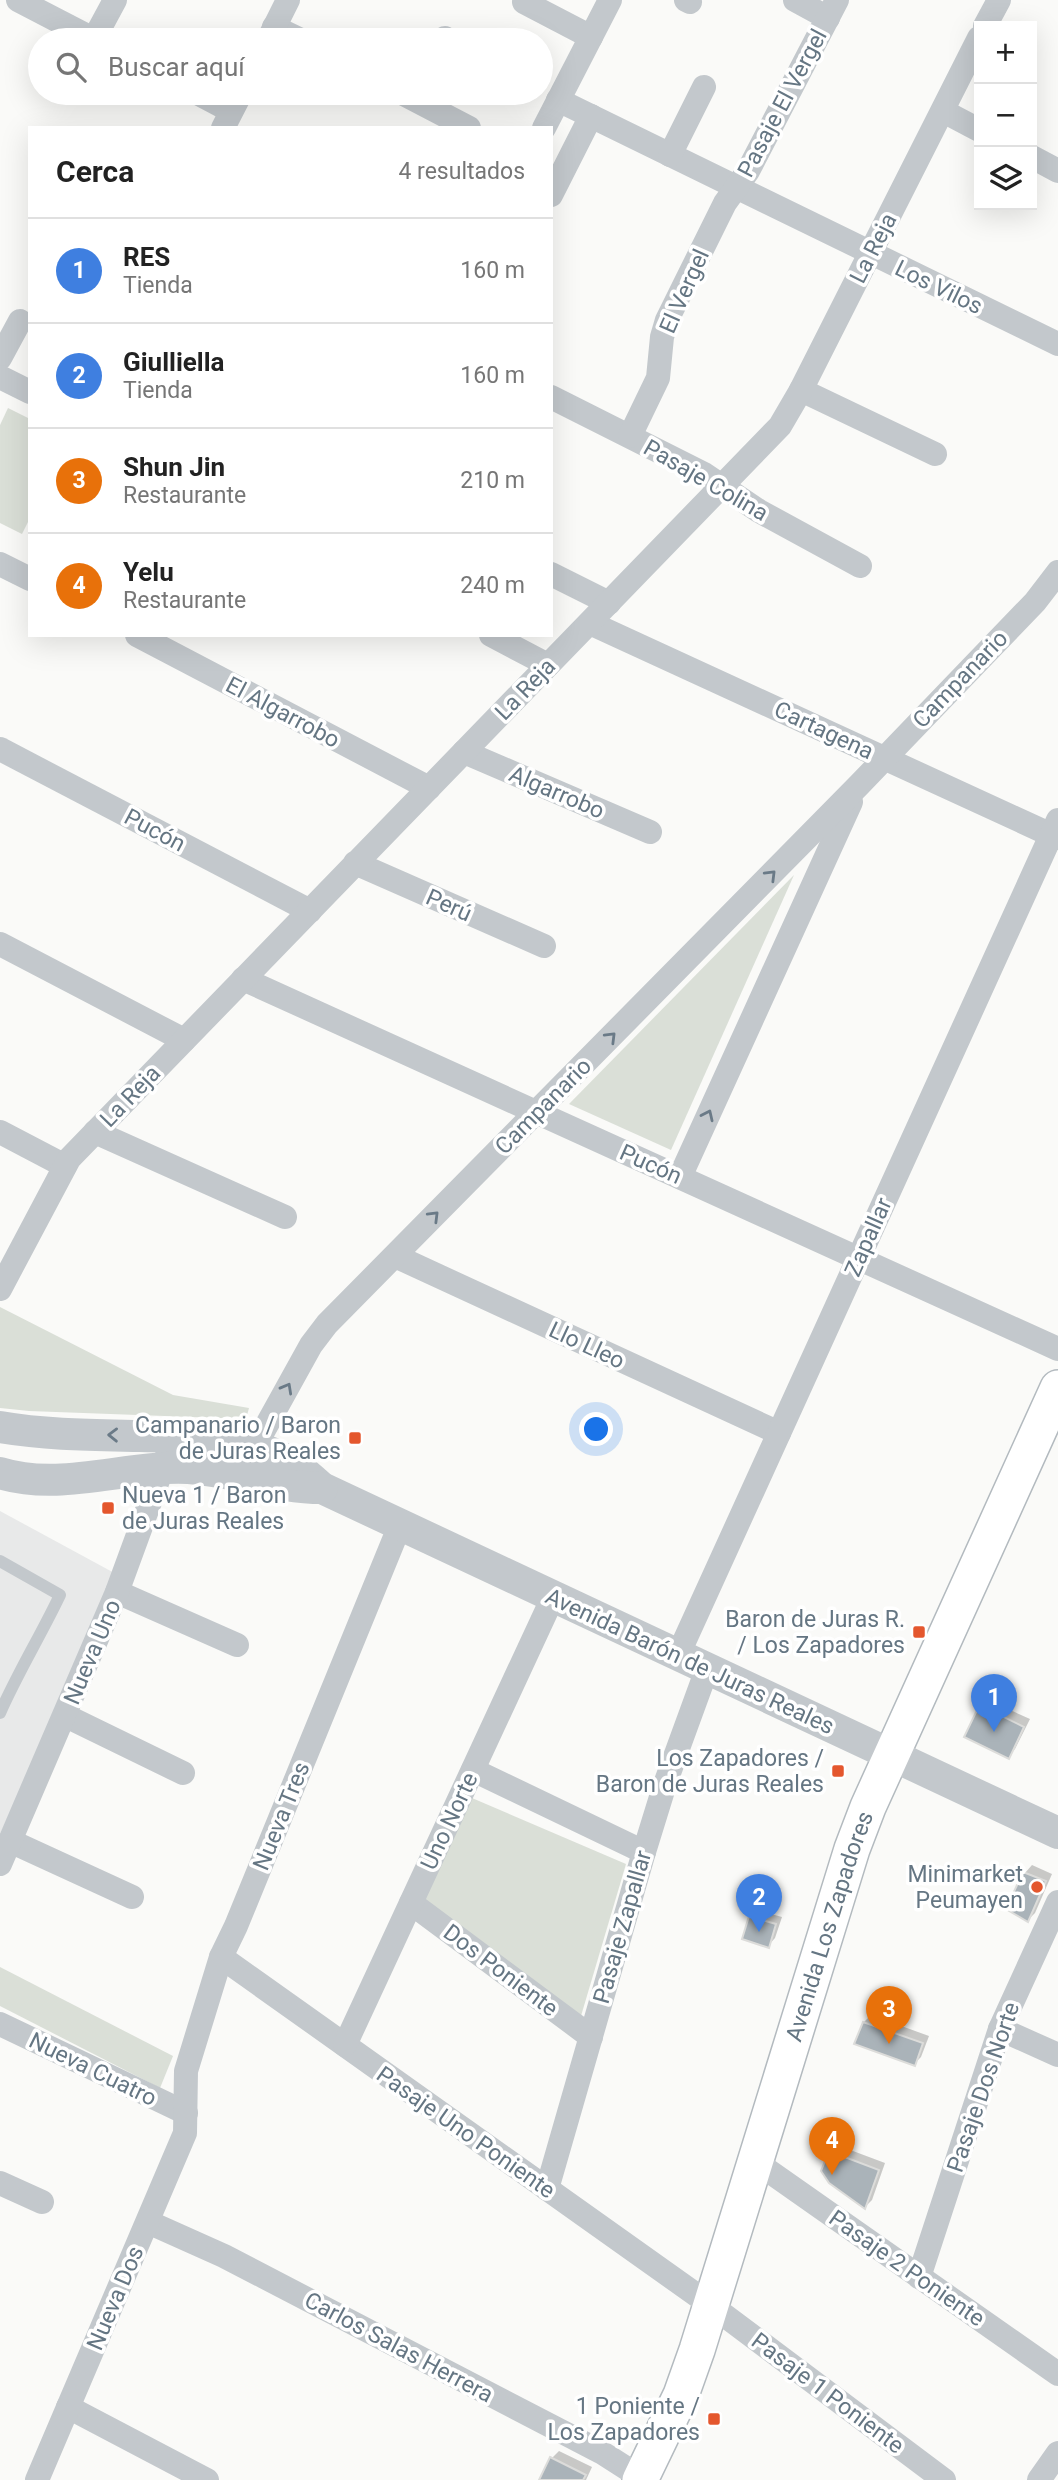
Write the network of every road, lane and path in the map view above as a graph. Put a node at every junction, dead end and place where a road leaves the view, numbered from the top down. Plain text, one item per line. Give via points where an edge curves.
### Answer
1 (18, 0) edge
2 (115, 0) edge
3 (288, 0) edge
4 (610, 0) edge
5 (795, 0) edge
6 (999, 0) edge
7 (524, 2) dead end
8 (832, 9) edge
9 (988, 21) edge
10 (67, 28) edge
11 (91, 28) edge
12 (274, 28) edge
13 (591, 37) junction
14 (974, 48) edge
15 (704, 87) dead end
16 (558, 100) junction
17 (428, 105) edge
18 (943, 111) junction
19 (592, 116) junction
20 (465, 126) edge
21 (545, 126) edge
22 (974, 127) edge
23 (670, 155) junction
24 (1037, 160) edge
25 (1058, 170) edge
26 (555, 180) edge
27 (736, 188) junction
28 (870, 254) junction
29 (17, 319) edge
30 (1058, 344) edge
31 (0, 358) edge
32 (0, 377) edge
33 (801, 390) junction
34 (28, 391) edge
35 (553, 398) edge
36 (629, 436) junction
37 (935, 454) dead end
38 (722, 487) junction
39 (0, 564) edge
40 (860, 566) dead end
41 (1058, 572) edge
42 (553, 574) edge
43 (28, 578) edge
44 (609, 603) junction
45 (590, 623) junction
46 (141, 637) edge
47 (495, 637) edge
48 (548, 665) junction
49 (0, 749) edge
50 (464, 752) junction
51 (884, 758) junction
52 (859, 785) junction
53 (429, 788) junction
54 (1056, 831) edge
55 (650, 832) dead end
56 (355, 863) junction
57 (310, 911) junction
58 (0, 944) edge
59 (544, 946) dead end
60 (243, 979) junction
61 (184, 1040) junction
62 (537, 1112) junction
63 (0, 1132) edge
64 (95, 1132) junction
65 (65, 1166) junction
66 (680, 1177) junction
67 (285, 1217) dead end
68 (395, 1256) junction
69 (859, 1258) junction
70 (0, 1289) edge
71 (1058, 1349) edge
72 (1058, 1388) edge
73 (0, 1427) edge
74 (779, 1433) junction
75 (174, 1437) junction
76 (254, 1448) junction
77 (163, 1469) junction
78 (0, 1473) edge
79 (322, 1489) junction
80 (400, 1525) junction
81 (0, 1562) edge
82 (117, 1592) junction
83 (554, 1597) junction
84 (236, 1645) dead end
85 (678, 1655) junction
86 (707, 1669) junction
87 (0, 1713) edge
88 (66, 1716) junction
89 (891, 1755) junction
90 (473, 1770) junction
91 (183, 1773) dead end
92 (1058, 1833) edge
93 (10, 1841) junction
94 (644, 1852) junction
95 (0, 1864) edge
96 (132, 1897) dead end
97 (1058, 1902) edge
98 (411, 1903) junction
99 (221, 1957) junction
100 (0, 2024) edge
101 (1000, 2029) junction
102 (591, 2037) junction
103 (345, 2045) junction
104 (1058, 2055) edge
105 (186, 2113) junction
106 (756, 2162) junction
107 (0, 2183) edge
108 (547, 2189) junction
109 (42, 2203) dead end
110 (148, 2222) junction
111 (919, 2277) junction
112 (712, 2306) junction
113 (1058, 2374) edge
114 (68, 2407) junction
115 (1058, 2453) edge
116 (642, 2479) edge
117 (37, 2480) edge
118 (207, 2480) edge
119 (944, 2480) edge
120 (1039, 2480) edge

1 - 10 street
2 - 11 street
3 - 12 street
4 - 13 street
5 - 8 street, Pasaje El Vergel
6 - 9 street
7 - 13 street
8 - 27 street, Pasaje El Vergel
13 - 16 street
14 - 18 street, La Reja
15 - 23 street
16 - 19 street, Los Vilos
16 - 21 street
17 - 20 street
18 - 22 street
18 - 28 street, La Reja
19 - 23 street, Los Vilos
19 - 26 street
23 - 27 street, Los Vilos
24 - 25 street
27 - 28 street, Los Vilos
27 - 36 street, El Vergel via 667,320 658,378
28 - 30 street, Los Vilos
28 - 33 street, La Reja
29 - 31 street
32 - 34 street
33 - 37 street
33 - 38 street, La Reja via 780,426
35 - 36 street, Pasaje Colina
36 - 38 street, Pasaje Colina
38 - 40 street, Pasaje Colina
38 - 44 street, La Reja
39 - 43 street
41 - 51 street, Campanario via 1035,602
42 - 44 street
44 - 45 street, La Reja
45 - 48 street, La Reja
45 - 51 street, Cartagena
46 - 53 street, El Algarrobo
47 - 48 street
48 - 50 street, La Reja
49 - 57 street, Pucón
50 - 53 street, La Reja
50 - 55 street, Algarrobo
51 - 52 street, Campanario
51 - 54 street, Cartagena
62 -> 52 street, Campanario
66 -> 52 street, Campanario
53 - 56 street, La Reja
54 - 69 street, Zapallar
56 - 57 street, La Reja
56 - 59 street, Perú
57 - 60 street, La Reja
58 - 61 street
60 - 61 street, La Reja
60 - 62 street, Pucón
61 - 64 street, La Reja
62 - 66 street, Pucón
68 -> 62 street, Campanario
63 - 65 street
64 - 65 street, La Reja
64 - 67 street
65 - 70 street, La Reja
66 - 69 street, Pucón
68 - 74 street, Llo Lleo
76 -> 68 street, Campanario via 319,1334
69 - 71 street, Pucón
69 - 74 street, Zapallar
72 - 89 main road, Avenida Los Zapadores
75 -> 73 street, Avenida Barón de Juras Reales
74 - 85 street, Zapallar
75 - 76 street, Avenida Barón de Juras Reales
75 - 77 street, Nueva Uno
76 - 79 street, Avenida Barón de Juras Reales via 288,1461
77 - 78 street, Avenida Barón de Juras Reales via 41,1479
77 - 79 street, Avenida Barón de Juras Reales via 215,1471 283,1486
77 - 82 street, Nueva Uno
79 - 80 street, Avenida Barón de Juras Reales
80 - 83 street, Avenida Barón de Juras Reales
80 - 99 street, Nueva Tres
81 - 87 lane via 60,1595
82 - 84 street
82 - 88 street, Nueva Uno
83 - 85 street, Avenida Barón de Juras Reales
83 - 90 street, Uno Norte
85 - 86 street, Avenida Barón de Juras Reales
86 - 89 street, Avenida Barón de Juras Reales
86 - 94 street, Pasaje Zapallar
88 - 91 street
88 - 93 street, Nueva Uno
89 - 92 street, Avenida Barón de Juras Reales
89 - 106 main road, Avenida Los Zapadores via 852,1849
90 - 94 street
90 - 98 street, Uno Norte
93 - 95 street, Nueva Uno
93 - 96 street
94 - 102 street, Pasaje Zapallar
97 - 101 street, Pasaje Dos Norte
98 - 102 street, Dos Poniente
98 - 103 street, Uno Norte
99 - 103 street, Pasaje Uno Poniente
99 - 105 street, Nueva Tres via 186,2071
100 - 105 street, Nueva Cuatro
101 - 104 street
101 - 111 street, Pasaje Dos Norte
102 - 108 street, Pasaje Zapallar
103 - 108 street, Pasaje Uno Poniente
105 - 110 street, Nueva Dos via 185,2133
106 - 111 street, Pasaje 2 Poniente
106 - 112 main road, Avenida Los Zapadores
107 - 109 street
108 - 112 street, Pasaje Uno Poniente
110 - 114 street, Nueva Dos
110 - 116 street, Carlos Salas Herrera via 224,2256 601,2452
111 - 113 street, Pasaje 2 Poniente
112 - 116 main road, Avenida Los Zapadores via 681,2395
112 - 119 street, Pasaje 1 Poniente
114 - 117 street, Nueva Dos
114 - 118 street
115 - 120 street

